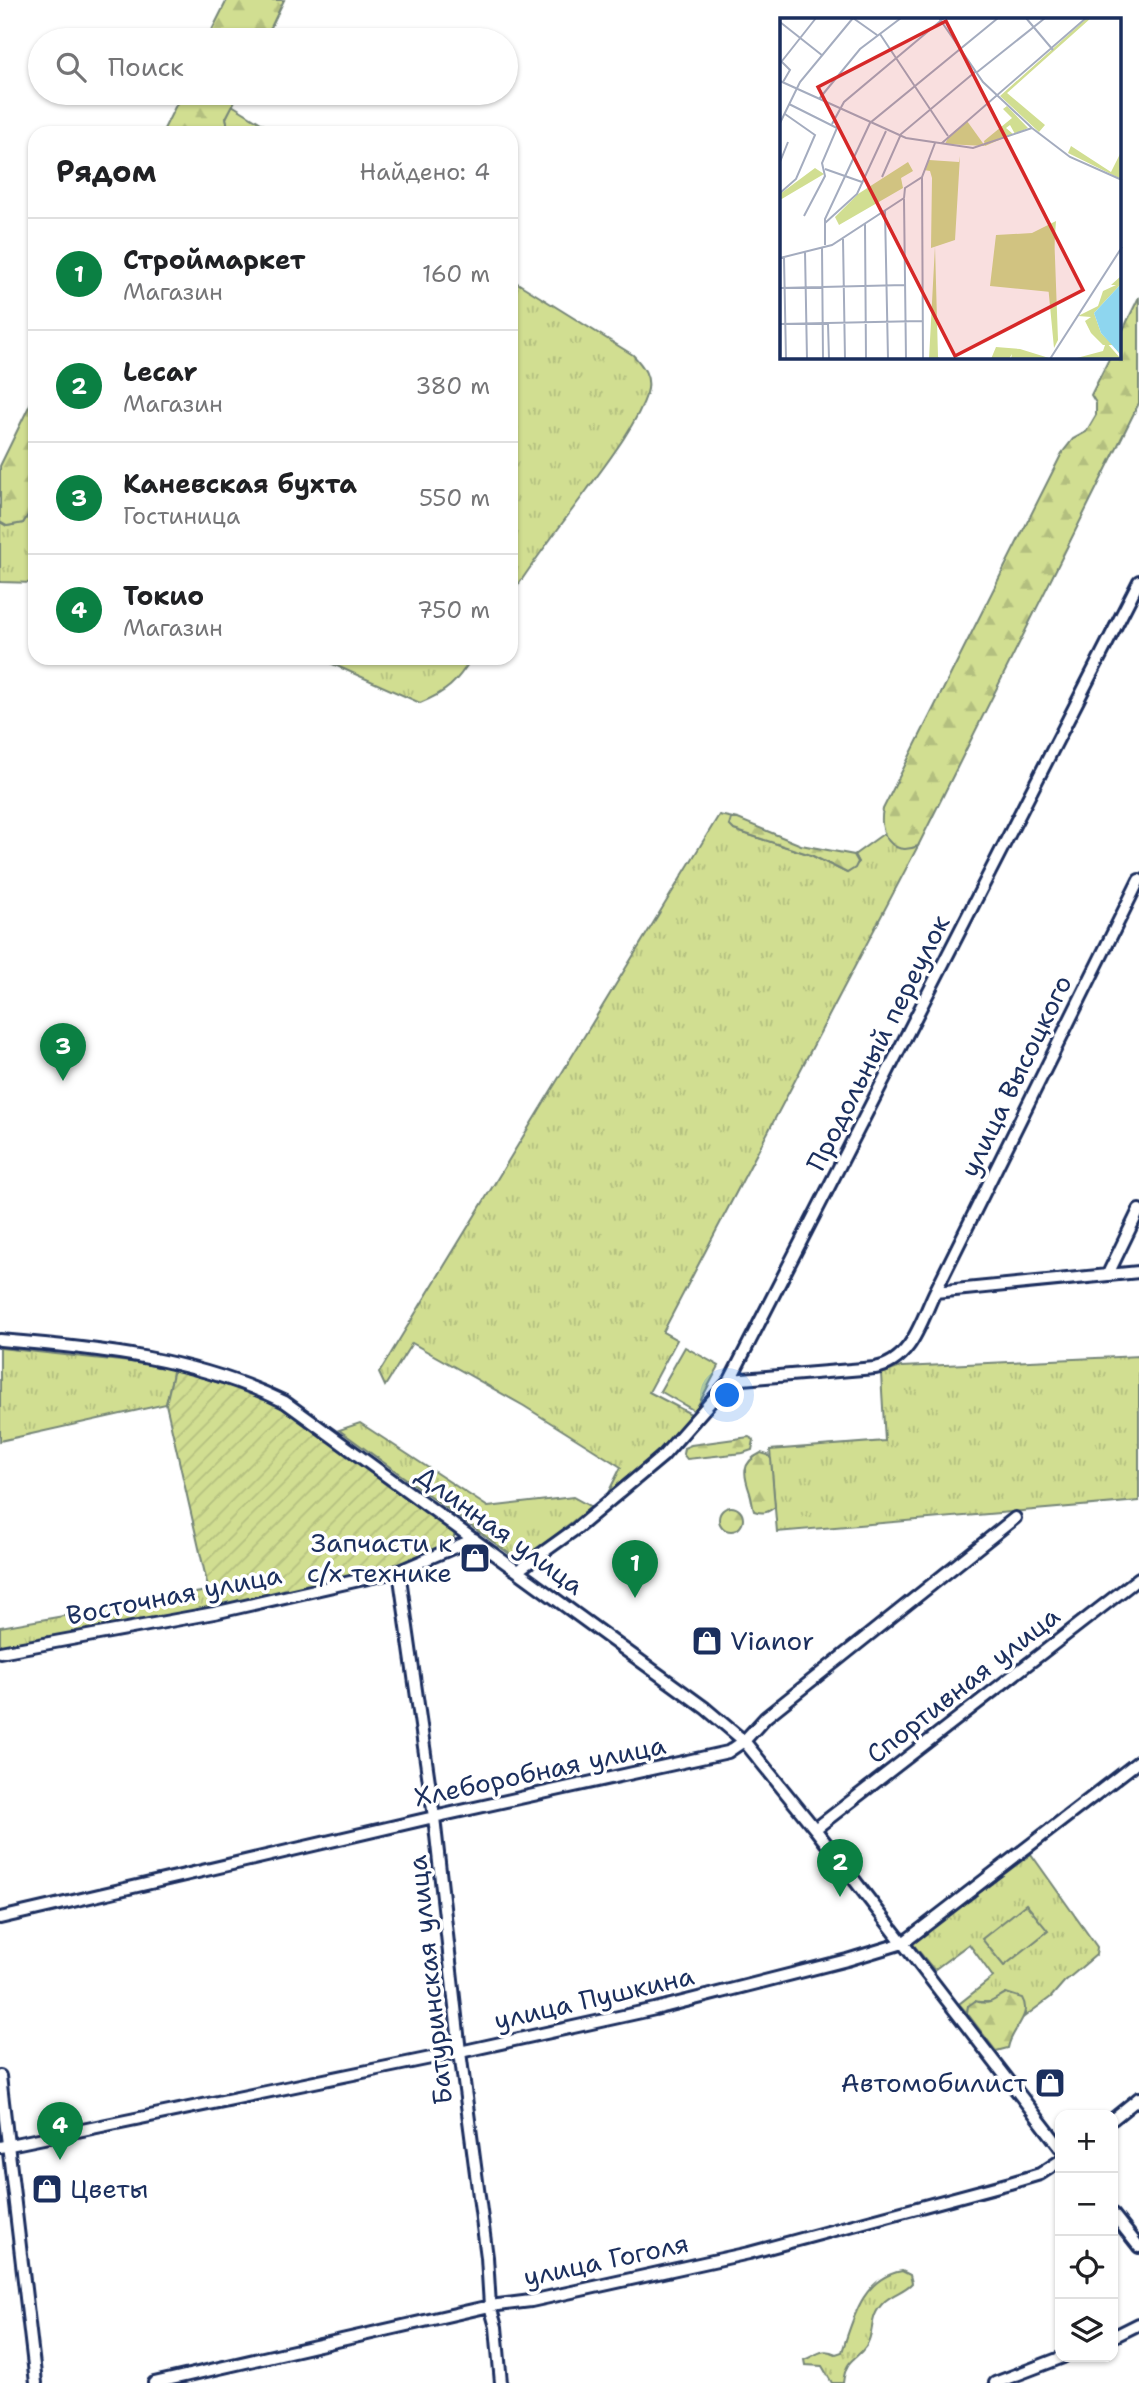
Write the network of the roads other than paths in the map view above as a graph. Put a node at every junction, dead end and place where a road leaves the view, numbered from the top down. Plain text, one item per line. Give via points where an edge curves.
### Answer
1 (1139, 581) edge
2 (1139, 880) edge
3 (1139, 1210) edge
4 (1139, 1272) edge
5 (1108, 1274) junction
6 (934, 1292) junction
7 (0, 1340) edge
8 (730, 1380) junction
9 (1015, 1518) dead end
10 (474, 1539) junction
11 (399, 1571) junction
12 (517, 1571) junction
13 (1139, 1578) edge
14 (0, 1652) edge
15 (744, 1741) junction
16 (1139, 1761) edge
17 (434, 1816) junction
18 (815, 1829) junction
19 (0, 1918) edge
20 (903, 1943) junction
21 (460, 2052) junction
22 (0, 2077) edge
23 (1139, 2098) edge
24 (1118, 2115) edge
25 (1055, 2141) edge
26 (5, 2146) edge
27 (1055, 2164) edge
28 (1118, 2220) edge
29 (1139, 2247) edge
30 (490, 2306) junction
31 (1139, 2324) edge
32 (1118, 2334) edge
33 (1055, 2360) edge
34 (36, 2383) edge
35 (154, 2383) edge
36 (501, 2383) edge
37 (995, 2383) edge

1 - 8 street, Продольный переулок
2 - 6 street, улица Высоцкого
3 - 5 street
4 - 5 street
5 - 6 street
6 - 8 street, улица Высоцкого via 906,1350 891,1364
7 - 10 street, Длинная улица via 170,1361 267,1393
8 - 12 street, Продольный переулок via 663,1456
9 - 15 street, Хлеборобная улица via 766,1717
10 - 11 street, Восточная улица
10 - 12 street, Длинная улица
11 - 14 street, Восточная улица via 214,1613
11 - 17 street, Батуринская улица
12 - 15 street, Длинная улица
13 - 18 street, Спортивная улица
15 - 17 street, Хлеборобная улица via 716,1756
15 - 18 street, Длинная улица
16 - 20 street, улица Пушкина
17 - 19 street, Хлеборобная улица
17 - 21 street, Батуринская улица
18 - 20 street, Длинная улица
20 - 21 street, улица Пушкина via 655,2009
20 - 25 street, Длинная улица
21 - 26 street, улица Пушкина
21 - 30 street, Батуринская улица
22 - 26 street
23 - 24 street
26 - 34 street
27 - 30 street, улица Гоголя via 1010,2183 749,2253
28 - 29 street
30 - 35 street, улица Гоголя
30 - 36 street, Батуринская улица
31 - 32 street
33 - 37 street

